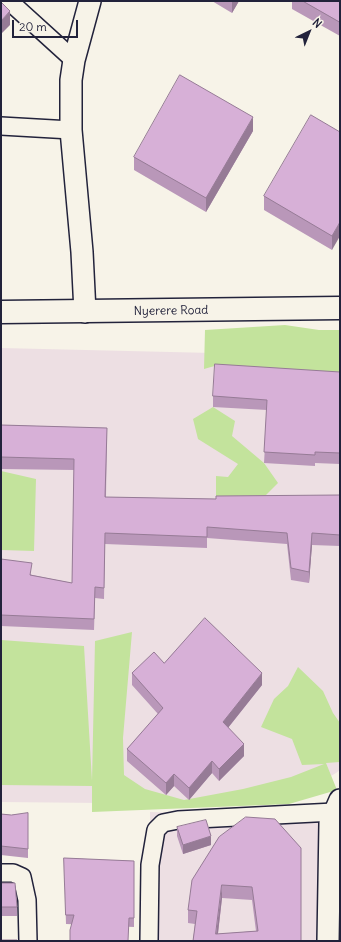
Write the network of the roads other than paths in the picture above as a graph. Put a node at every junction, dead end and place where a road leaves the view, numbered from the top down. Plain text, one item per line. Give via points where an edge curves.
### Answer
1 (9, 1) edge
2 (90, 1) edge
3 (74, 60) junction
4 (1, 126) edge
5 (71, 130) junction
6 (340, 308) edge
7 (1, 312) edge
8 (85, 312) junction
9 (337, 806) edge
10 (1, 873) edge
11 (28, 941) edge
12 (149, 941) edge
13 (328, 941) edge

1 - 3 street
2 - 3 street
3 - 5 street via 71,80
4 - 5 street
5 - 8 street
6 - 8 main road, Nyerere Road
7 - 8 main road, Nyerere Road
9 - 12 street via 163,823 156,830 150,865
9 - 13 street via 330,823
10 - 11 street via 13,873 22,877 27,900

